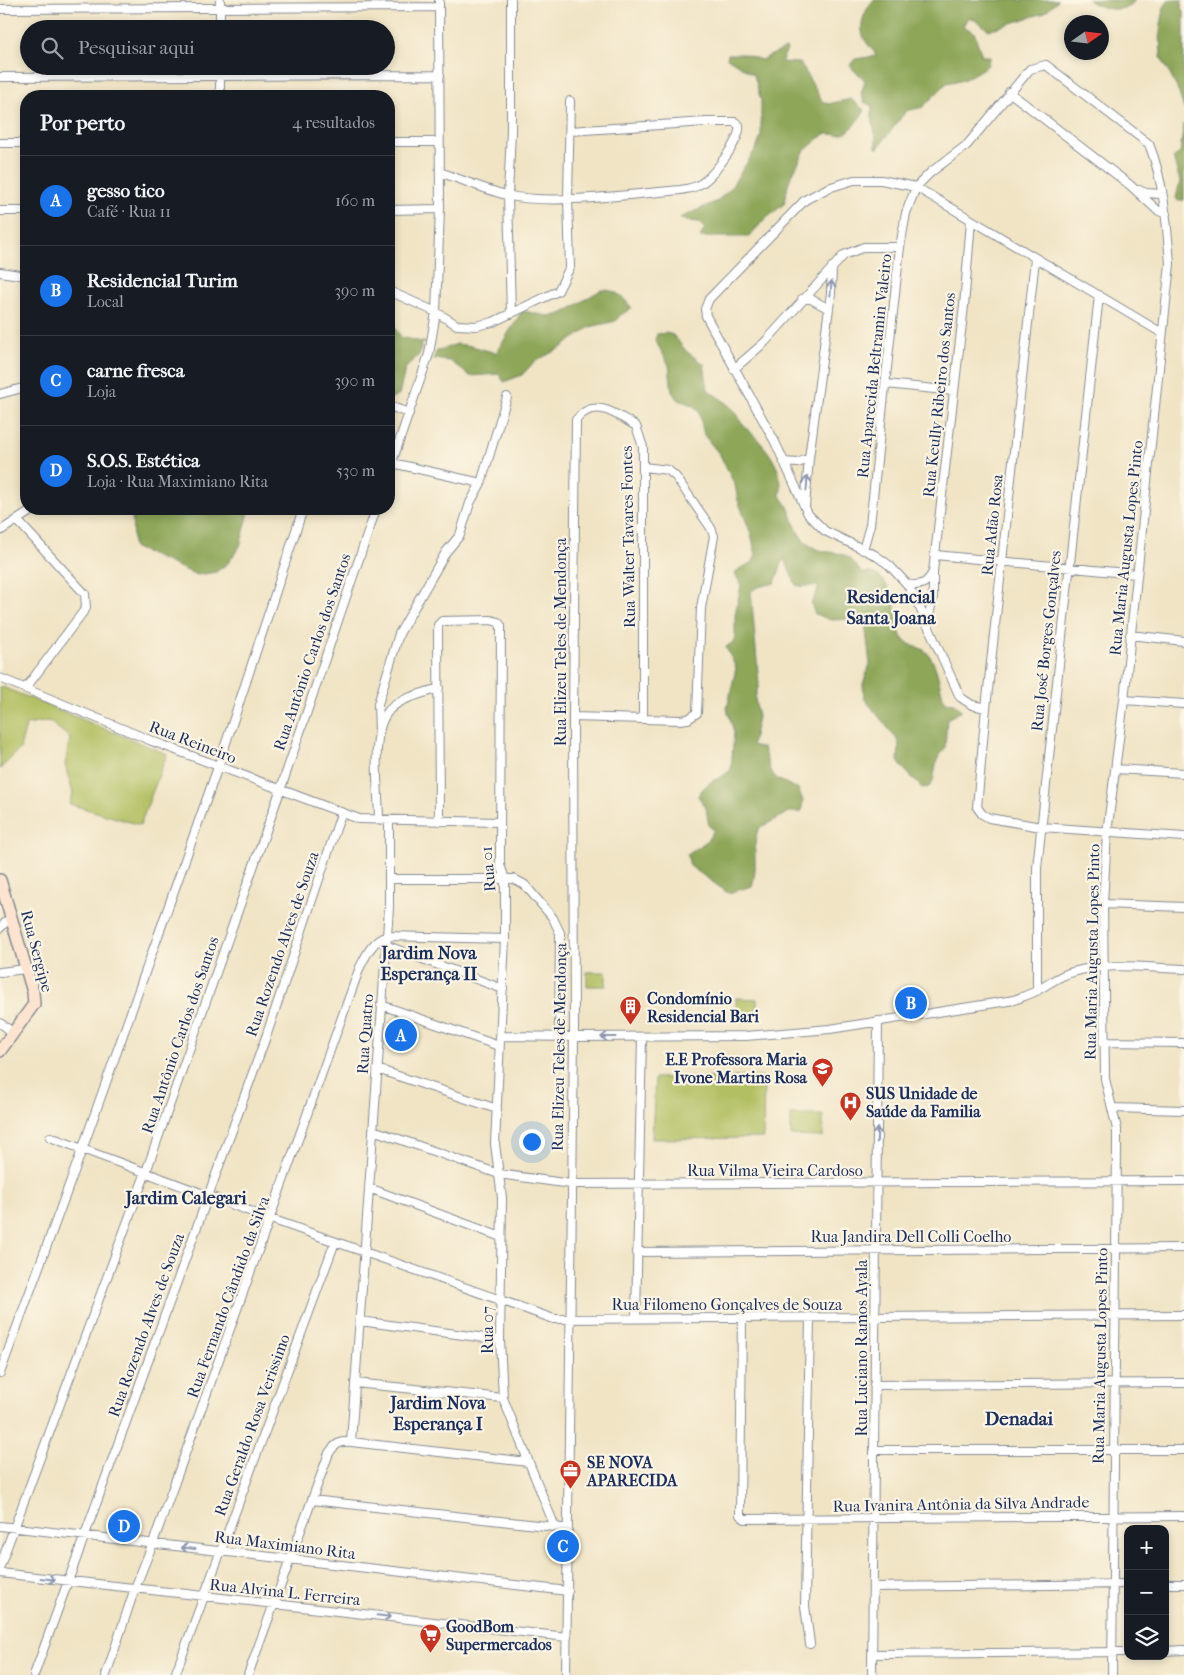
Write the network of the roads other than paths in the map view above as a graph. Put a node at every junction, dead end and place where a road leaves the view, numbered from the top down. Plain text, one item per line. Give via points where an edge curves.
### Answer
1 (1, 0) edge
2 (220, 0) edge
3 (511, 0) edge
4 (439, 4) edge
5 (0, 9) edge
6 (220, 9) junction
7 (220, 20) edge
8 (440, 76) junction
9 (0, 77) edge
10 (220, 77) junction
11 (220, 90) edge
12 (1009, 92) junction
13 (570, 100) dead end
14 (570, 131) junction
15 (395, 142) edge
16 (439, 142) junction
17 (0, 143) edge
18 (20, 143) edge
19 (440, 172) junction
20 (1130, 185) junction
21 (916, 187) junction
22 (1161, 194) junction
23 (508, 195) junction
24 (568, 198) junction
25 (395, 210) edge
26 (440, 210) junction
27 (0, 211) edge
28 (20, 211) edge
29 (1166, 214) junction
30 (971, 221) junction
31 (900, 247) junction
32 (1035, 259) junction
33 (832, 266) junction
34 (0, 272) edge
35 (20, 275) edge
36 (395, 293) edge
37 (1099, 295) junction
38 (802, 299) junction
39 (829, 309) junction
40 (436, 312) junction
41 (511, 314) junction
42 (1162, 333) junction
43 (734, 369) junction
44 (886, 384) junction
45 (20, 389) edge
46 (954, 391) junction
47 (0, 394) edge
48 (507, 397) dead end
49 (395, 408) edge
50 (409, 413) junction
51 (576, 420) joint
52 (395, 453) edge
53 (809, 458) junction
54 (784, 462) junction
55 (395, 468) edge
56 (644, 468) junction
57 (481, 483) junction
58 (805, 509) junction
59 (25, 515) edge
60 (301, 515) edge
61 (374, 515) edge
62 (17, 520) junction
63 (0, 531) edge
64 (863, 550) junction
65 (935, 554) junction
66 (1001, 562) junction
67 (1068, 567) junction
68 (933, 572) junction
69 (1136, 574) junction
70 (907, 584) junction
71 (927, 625) junction
72 (1130, 635) junction
73 (1184, 641) edge
74 (0, 678) edge
75 (439, 688) junction
76 (25, 689) junction
77 (1124, 700) junction
78 (1184, 704) edge
79 (986, 708) junction
80 (573, 717) junction
81 (643, 718) junction
82 (378, 731) junction
83 (218, 767) junction
84 (1115, 769) junction
85 (1184, 773) edge
86 (280, 791) junction
87 (341, 814) junction
88 (379, 820) junction
89 (389, 820) junction
90 (439, 821) junction
91 (500, 822) junction
92 (1041, 827) junction
93 (1107, 833) junction
94 (1184, 838) edge
95 (389, 879) junction
96 (505, 879) junction
97 (1, 886) edge
98 (1103, 904) junction
99 (1184, 907) edge
100 (11, 917) junction
101 (0, 928) edge
102 (387, 936) junction
103 (504, 939) junction
104 (386, 945) junction
105 (1103, 967) junction
106 (26, 969) junction
107 (1184, 969) edge
108 (0, 972) edge
109 (503, 989) junction
110 (1037, 991) junction
111 (381, 1005) junction
112 (878, 1021) junction
113 (0, 1022) edge
114 (14, 1032) junction
115 (500, 1036) junction
116 (559, 1037) junction
117 (642, 1037) junction
118 (574, 1038) junction
119 (1103, 1042) junction
120 (1184, 1043) edge
121 (499, 1046) junction
122 (0, 1052) edge
123 (376, 1070) junction
124 (1112, 1108) junction
125 (497, 1109) junction
126 (1184, 1110) edge
127 (374, 1130) junction
128 (50, 1136) dead end
129 (82, 1150) junction
130 (146, 1172) junction
131 (500, 1174) junction
132 (1184, 1181) edge
133 (1116, 1182) junction
134 (876, 1183) junction
135 (571, 1184) junction
136 (639, 1184) junction
137 (370, 1188) junction
138 (208, 1195) junction
139 (271, 1219) junction
140 (501, 1237) junction
141 (335, 1242) junction
142 (1115, 1248) junction
143 (1184, 1248) edge
144 (364, 1250) junction
145 (876, 1250) junction
146 (637, 1252) junction
147 (501, 1300) junction
148 (1184, 1315) edge
149 (1116, 1316) junction
150 (810, 1317) junction
151 (875, 1317) junction
152 (636, 1318) junction
153 (742, 1318) junction
154 (570, 1320) junction
155 (360, 1321) junction
156 (500, 1340) junction
157 (0, 1374) edge
158 (355, 1383) junction
159 (1184, 1383) edge
160 (874, 1384) junction
161 (1114, 1384) junction
162 (503, 1398) junction
163 (351, 1442) junction
164 (875, 1450) junction
165 (1113, 1450) junction
166 (1184, 1450) edge
167 (528, 1462) junction
168 (312, 1500) junction
169 (1113, 1516) junction
170 (1184, 1516) edge
171 (806, 1520) junction
172 (874, 1520) junction
173 (0, 1526) edge
174 (555, 1527) junction
175 (15, 1529) junction
176 (568, 1529) junction
177 (84, 1537) junction
178 (153, 1543) junction
179 (220, 1552) junction
180 (289, 1559) junction
181 (0, 1566) edge
182 (0, 1573) edge
183 (68, 1582) junction
184 (1113, 1584) junction
185 (1124, 1584) edge
186 (1169, 1584) edge
187 (1184, 1584) edge
188 (874, 1587) junction
189 (135, 1588) junction
190 (568, 1591) junction
191 (203, 1596) junction
192 (273, 1604) junction
193 (567, 1637) junction
194 (810, 1644) dead end
195 (1184, 1650) edge
196 (1169, 1651) edge
197 (1112, 1652) junction
198 (1124, 1652) edge
199 (873, 1654) junction
200 (34, 1675) edge
201 (106, 1675) edge
202 (175, 1675) edge
203 (248, 1675) edge
204 (566, 1675) edge
205 (872, 1675) edge
206 (1112, 1675) edge

1 - 5 street
2 - 6 street
3 - 23 street via 512,131
4 - 6 street
4 - 8 street
5 - 6 street
6 - 7 street
8 - 10 street
8 - 16 street
9 - 10 street
10 - 11 street
12 - 20 street
12 - 21 street via 967,145
12 - 22 street, Rua Maria Augusta Lopes Pinto via 1030,69 1046,65 1149,144 1156,160
13 - 14 street
14 - 24 street
14 - 24 street via 705,122 735,122 740,131 730,150 703,183 680,190
15 - 16 street
16 - 19 street
17 - 18 street
19 - 23 street
19 - 26 street
20 - 22 street via 1146,193
20 - 29 street via 1157,210
21 - 30 street
21 - 31 street, Rua Aparecida Beltramin Valeiro via 906,213
21 - 43 street via 881,180 854,180 805,200 783,221 709,299 705,309
22 - 29 street, Rua Maria Augusta Lopes Pinto
23 - 24 street
23 - 41 street
24 - 41 street via 570,267 565,280 558,291
25 - 26 street
26 - 40 street
27 - 28 street
29 - 42 street, Rua Maria Augusta Lopes Pinto via 1170,264
30 - 32 street
30 - 46 street, Rua Keully Ribeiro dos Santos
31 - 33 street via 854,249
31 - 44 street, Rua Aparecida Beltramin Valeiro
32 - 37 street
32 - 66 street, Rua Adão Rosa
33 - 38 street
39 -> 33 street
34 - 35 street
36 - 40 street
37 - 42 street
37 - 67 street, Rua José Borges Gonçalves
38 - 39 street via 811,299
38 - 43 street via 765,342
39 - 53 street
40 - 41 street via 457,325 476,326
40 - 50 street via 429,354
42 - 69 street, Rua Maria Augusta Lopes Pinto
43 - 54 street
44 - 46 street
44 - 64 street, Rua Aparecida Beltramin Valeiro via 870,525
45 - 47 street
46 - 65 street, Rua Keully Ribeiro dos Santos
48 - 57 street
49 - 50 street
50 - 52 street
51 - 56 street, Rua Walter Tavares Fontes via 585,410 598,407 636,426 643,447
51 - 80 street, Rua Elizeu Teles de Mendonça
53 - 54 street via 798,463
58 -> 53 street
54 - 58 street
55 - 57 street
56 - 81 street, Rua Walter Tavares Fontes
56 - 81 street via 668,470 676,477 714,536 701,608 697,712 688,719 680,720
57 - 82 street via 470,503 460,535 446,552 401,629 378,704
58 - 64 street via 826,531
59 - 62 street
60 - 83 street
61 - 86 street, Rua Antônio Carlos dos Santos
62 - 63 street
62 - 76 street via 85,594 87,601 86,608
64 - 70 street via 889,565
65 - 66 street
65 - 68 street, Rua Keully Ribeiro dos Santos
66 - 67 street
66 - 79 street, Rua Adão Rosa
67 - 69 street
67 - 92 street, Rua José Borges Gonçalves
68 - 70 street via 926,582 917,586
68 - 71 street, Rua Keully Ribeiro dos Santos via 933,597
69 - 72 street, Rua Maria Augusta Lopes Pinto
70 - 71 street
71 - 79 street via 960,697 972,705
72 - 73 street
72 - 77 street, Rua Maria Augusta Lopes Pinto
74 - 76 street, Rua Reineiro
75 - 82 street via 398,704 387,712
75 - 90 street
75 - 91 street, Rua 01 via 438,625 442,620 498,622 501,626
76 - 83 street, Rua Reineiro
77 - 78 street
77 - 84 street, Rua Maria Augusta Lopes Pinto
79 - 92 street, Rua Adão Rosa via 977,807 989,818
80 - 81 street
80 - 118 street, Rua Elizeu Teles de Mendonça
82 - 88 street
83 - 86 street, Rua Reineiro
83 - 129 street
84 - 85 street
84 - 93 street, Rua Maria Augusta Lopes Pinto
86 - 87 street, Rua Reineiro
86 - 130 street, Rua Antônio Carlos dos Santos
87 - 88 street, Rua Reineiro
87 - 138 street, Rua Rozendo Alves de Souza via 267,1034
88 - 89 street, Rua Reineiro
89 - 90 street, Rua Reineiro
89 - 95 street, Rua Quatro
90 - 91 street, Rua Reineiro
91 - 96 street, Rua 01 via 500,866
92 - 93 street
92 - 110 street, Rua José Borges Gonçalves via 1035,910
93 - 94 street
93 - 98 street, Rua Maria Augusta Lopes Pinto
95 - 96 street
95 - 102 street, Rua Quatro
96 - 103 street, Rua 01
96 - 116 street via 514,879 525,885 558,925
97 - 100 street, Rua Sergipe
98 - 99 street
98 - 105 street, Rua Maria Augusta Lopes Pinto
100 - 101 street
100 - 106 street, Rua Sergipe
102 - 103 street
102 - 104 street, Rua Quatro
102 - 139 street, Rua Fernando Cândido da Silva via 371,946 360,967
103 - 109 street, Rua 01
104 - 109 street
104 - 111 street, Rua Quatro
105 - 107 street
105 - 110 street via 1072,972
105 - 119 street, Rua Maria Augusta Lopes Pinto
106 - 108 street
106 - 114 street, Rua Sergipe via 34,1004
109 - 115 street, Rua 01
110 - 112 street via 1014,1000
111 - 121 street
111 - 123 street, Rua Quatro
112 - 117 street via 830,1029 746,1036
134 -> 112 street, Rua Luciano Ramos Ayala
113 - 114 street
114 - 122 street, Rua Sergipe
115 - 116 street
115 - 121 street, Rua 01
116 - 118 street
117 -> 118 street
117 - 136 street
118 - 135 street, Rua Elizeu Teles de Mendonça
119 - 120 street
119 - 124 street, Rua Maria Augusta Lopes Pinto via 1105,1079
121 - 125 street, Rua 01
123 - 125 street
123 - 127 street, Rua Quatro
124 - 126 street
124 - 133 street, Rua Maria Augusta Lopes Pinto via 1116,1129
125 - 131 street, Rua 07 via 495,1144
127 - 131 street, Rua Vilma Vieira Cardoso
127 - 137 street, Rua Quatro
128 - 129 street, Rua Filomeno Gonçalves de Souza
129 - 130 street, Rua Filomeno Gonçalves de Souza
129 - 157 street
130 - 138 street, Rua Filomeno Gonçalves de Souza
130 - 175 street, Rua Antônio Carlos dos Santos
131 - 135 street, Rua Vilma Vieira Cardoso
131 - 140 street, Rua 07
132 - 133 street, Rua Vilma Vieira Cardoso
133 - 134 street, Rua Vilma Vieira Cardoso
133 - 142 street, Rua Maria Augusta Lopes Pinto
134 - 136 street, Rua Vilma Vieira Cardoso
134 - 145 street, Rua Luciano Ramos Ayala
135 - 136 street, Rua Vilma Vieira Cardoso
135 - 154 street, Rua Elizeu Teles de Mendonça
136 - 146 street
137 - 140 street
137 - 144 street, Rua Quatro
138 - 139 street, Rua Filomeno Gonçalves de Souza
138 - 177 street, Rua Rozendo Alves de Souza
139 - 141 street, Rua Filomeno Gonçalves de Souza
139 - 178 street, Rua Fernando Cândido da Silva
140 - 147 street, Rua 07
141 - 144 street, Rua Filomeno Gonçalves de Souza
141 - 179 street, Rua Geraldo Rosa Verissimo
142 - 143 street, Rua Jandira Dell Colli Coelho
142 - 145 street, Rua Jandira Dell Colli Coelho
142 - 149 street, Rua Maria Augusta Lopes Pinto
144 - 147 street, Rua Filomeno Gonçalves de Souza
144 - 155 street, Rua Quatro
145 - 146 street, Rua Jandira Dell Colli Coelho
145 - 151 street, Rua Luciano Ramos Ayala
146 - 152 street
147 - 154 street, Rua Filomeno Gonçalves de Souza via 554,1319
147 - 156 street, Rua 07
148 - 149 street, Rua Filomeno Gonçalves de Souza
149 - 151 street, Rua Filomeno Gonçalves de Souza
149 - 161 street, Rua Maria Augusta Lopes Pinto
150 - 151 street, Rua Filomeno Gonçalves de Souza
150 - 153 street, Rua Filomeno Gonçalves de Souza
150 - 171 street
151 - 160 street, Rua Luciano Ramos Ayala
152 - 153 street, Rua Filomeno Gonçalves de Souza
152 - 154 street, Rua Filomeno Gonçalves de Souza
153 - 171 street, Rua Ivanira Antônia da Silva Andrade via 740,1515 746,1519
154 - 176 street, Rua Elizeu Teles de Mendonça
155 - 156 street
155 - 158 street, Rua Quatro
156 - 162 street, Rua 07
158 - 162 street
158 - 163 street, Rua Quatro
159 - 161 street
160 - 161 street
160 - 164 street, Rua Luciano Ramos Ayala
161 - 165 street, Rua Maria Augusta Lopes Pinto
162 - 167 street, Rua 07
163 - 167 street
163 - 168 street via 342,1442 329,1453
164 - 165 street
164 - 172 street, Rua Luciano Ramos Ayala
165 - 166 street
165 - 169 street, Rua Maria Augusta Lopes Pinto
167 - 174 street, Rua 07
168 - 174 street
168 - 180 street
169 - 170 street, Rua Ivanira Antônia da Silva Andrade
169 - 172 street, Rua Ivanira Antônia da Silva Andrade
169 - 184 street, Rua Maria Augusta Lopes Pinto
171 - 172 street, Rua Ivanira Antônia da Silva Andrade
171 - 194 street via 805,1606
172 - 188 street, Rua Luciano Ramos Ayala
173 - 175 street, Rua Maximiano Rita
174 - 176 street
175 - 177 street, Rua Maximiano Rita
175 - 181 street, Rua Antônio Carlos dos Santos
176 - 190 street, Rua Elizeu Teles de Mendonça
177 - 178 street, Rua Maximiano Rita
177 - 183 street, Rua Rozendo Alves de Souza
179 -> 178 street, Rua Maximiano Rita
178 - 189 street, Rua Fernando Cândido da Silva
179 - 180 street, Rua Maximiano Rita
179 - 191 street, Rua Geraldo Rosa Verissimo
180 - 190 street, Rua Maximiano Rita
180 - 192 street
182 -> 183 street, Rua Alvina L. Ferreira
183 - 189 street, Rua Alvina L. Ferreira
183 - 200 street, Rua Rozendo Alves de Souza
184 - 185 street
184 - 188 street
184 - 197 street, Rua Maria Augusta Lopes Pinto
186 - 187 street
188 - 199 street, Rua Luciano Ramos Ayala
189 - 191 street, Rua Alvina L. Ferreira
189 - 201 street, Rua Fernando Cândido da Silva
190 - 193 street, Rua Elizeu Teles de Mendonça
191 - 192 street, Rua Alvina L. Ferreira
191 - 202 street, Rua Geraldo Rosa Verissimo
192 -> 193 street, Rua Alvina L. Ferreira
192 - 203 street
193 - 204 street, Rua Elizeu Teles de Mendonça
195 - 196 street
197 - 198 street
197 - 199 street
197 - 206 street, Rua Maria Augusta Lopes Pinto
199 - 205 street, Rua Luciano Ramos Ayala

